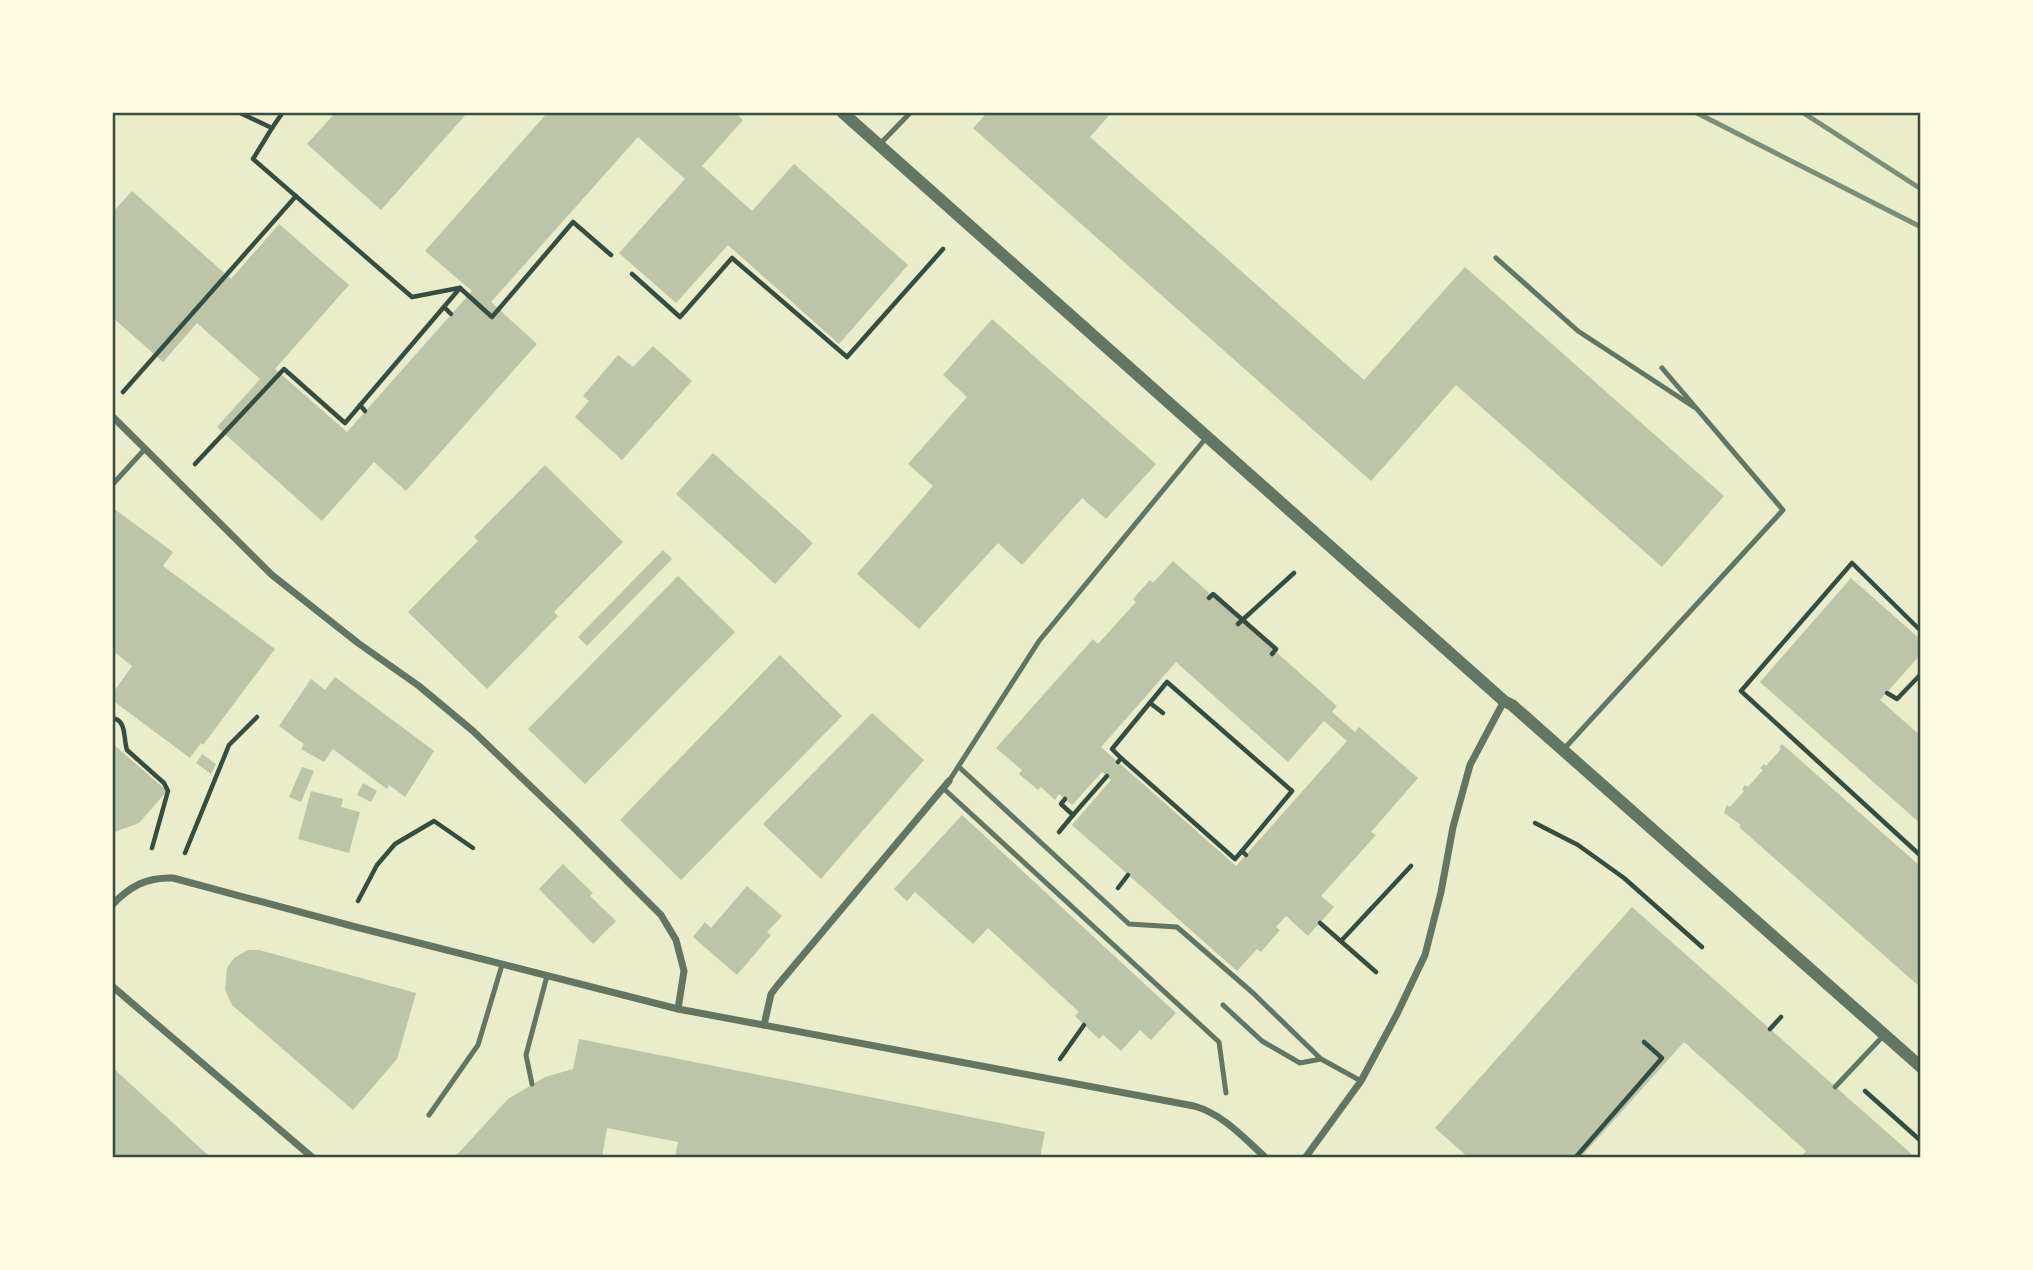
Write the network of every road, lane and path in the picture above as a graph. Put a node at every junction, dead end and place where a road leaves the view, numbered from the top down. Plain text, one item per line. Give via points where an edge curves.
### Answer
1 (238, 112) edge
2 (283, 112) edge
3 (842, 112) edge
4 (911, 112) edge
5 (272, 128) junction
6 (879, 145) junction
7 (296, 196) junction
8 (943, 249) dead end
9 (611, 255) dead end
10 (1496, 258) dead end
11 (632, 274) dead end
12 (460, 288) junction
13 (444, 307) junction
14 (451, 314) dead end
15 (1662, 368) dead end
16 (277, 377) junction
17 (285, 378) dead end
18 (123, 392) dead end
19 (360, 405) junction
20 (365, 411) dead end
21 (1700, 411) junction
22 (112, 416) edge
23 (1208, 435) junction
24 (145, 450) junction
25 (195, 464) dead end
26 (112, 485) edge
27 (1294, 573) dead end
28 (1209, 598) dead end
29 (1244, 620) junction
30 (1238, 624) dead end
31 (1921, 631) edge
32 (1272, 654) dead end
33 (1921, 674) edge
34 (1887, 692) dead end
35 (1504, 701) junction
36 (1150, 703) junction
37 (1163, 713) dead end
38 (257, 716) dead end
39 (112, 718) edge
40 (1563, 750) junction
41 (959, 767) junction
42 (1107, 776) dead end
43 (949, 781) joint
44 (943, 788) junction
45 (1065, 799) dead end
46 (1073, 815) junction
47 (1535, 824) dead end
48 (1046, 847) junction
49 (152, 848) dead end
50 (473, 848) dead end
51 (185, 853) dead end
52 (1921, 856) edge
53 (1411, 866) dead end
54 (358, 901) dead end
55 (112, 905) edge
56 (1320, 923) dead end
57 (1341, 941) junction
58 (1702, 947) dead end
59 (502, 965) junction
60 (1376, 972) dead end
61 (547, 976) junction
62 (112, 986) edge
63 (1223, 1005) dead end
64 (678, 1009) junction
65 (1781, 1017) dead end
66 (764, 1025) junction
67 (1084, 1025) dead end
68 (1770, 1029) dead end
69 (1885, 1034) junction
70 (1644, 1042) dead end
71 (1321, 1059) junction
72 (1059, 1060) dead end
73 (1921, 1067) edge
74 (1361, 1081) junction
75 (531, 1084) dead end
76 (1835, 1087) dead end
77 (1865, 1091) dead end
78 (1226, 1093) dead end
79 (429, 1115) dead end
80 (1921, 1141) edge
81 (313, 1158) edge
82 (1266, 1158) edge
83 (1305, 1158) edge
84 (1575, 1158) edge

1 - 5 path
2 - 5 path
3 - 6 street
4 - 6 lane
5 - 7 path via 253,159
6 - 23 street
7 - 12 path via 412,298
7 - 18 path
8 - 11 path via 847,357 732,258 680,317
9 - 12 path via 573,222 492,317
10 - 21 lane via 1578,331
12 - 13 path
13 - 14 path
13 - 19 path
15 - 21 lane
16 - 17 path
16 - 19 path via 284,369 345,423
16 - 25 path
19 - 20 path
21 - 40 lane via 1783,510
22 - 24 street
23 - 35 street
23 - 41 lane via 1040,641
24 - 26 lane
24 - 64 street via 272,575 473,731 661,915 676,940 684,971
27 - 29 path
28 - 29 path via 1213,594
29 - 30 path
29 - 32 path via 1276,649
31 - 52 path via 1852,563 1741,691
33 - 34 path via 1897,699
35 - 40 street
35 - 74 street via 1470,765 1425,955
36 - 36 path via 1167,682 1292,791 1235,859 1112,749
36 - 37 path
38 - 51 path via 229,745
39 - 49 path via 123,724 127,750 168,791
40 - 69 street
41 - 43 lane
41 - 48 lane
42 - 46 path
43 - 44 street
44 - 66 street via 771,994
44 - 78 lane via 1219,1042
45 - 46 path via 1061,804
46 - 48 path
47 - 58 path via 1578,845 1624,878
48 - 71 lane via 1129,924 1177,927
50 - 54 path via 434,821 394,844
53 - 57 path
55 - 59 street via 140,882 173,878
56 - 57 path
57 - 60 path
59 - 61 street
59 - 79 lane via 478,1045
61 - 64 street
61 - 75 lane via 526,1055
62 - 81 street
63 - 71 lane via 1262,1041 1300,1063
64 - 66 street
65 - 68 path
66 - 82 street via 1206,1109
67 - 72 path
69 - 73 street
69 - 76 lane
70 - 84 path via 1662,1058
71 - 74 lane
74 - 83 street
77 - 80 path

